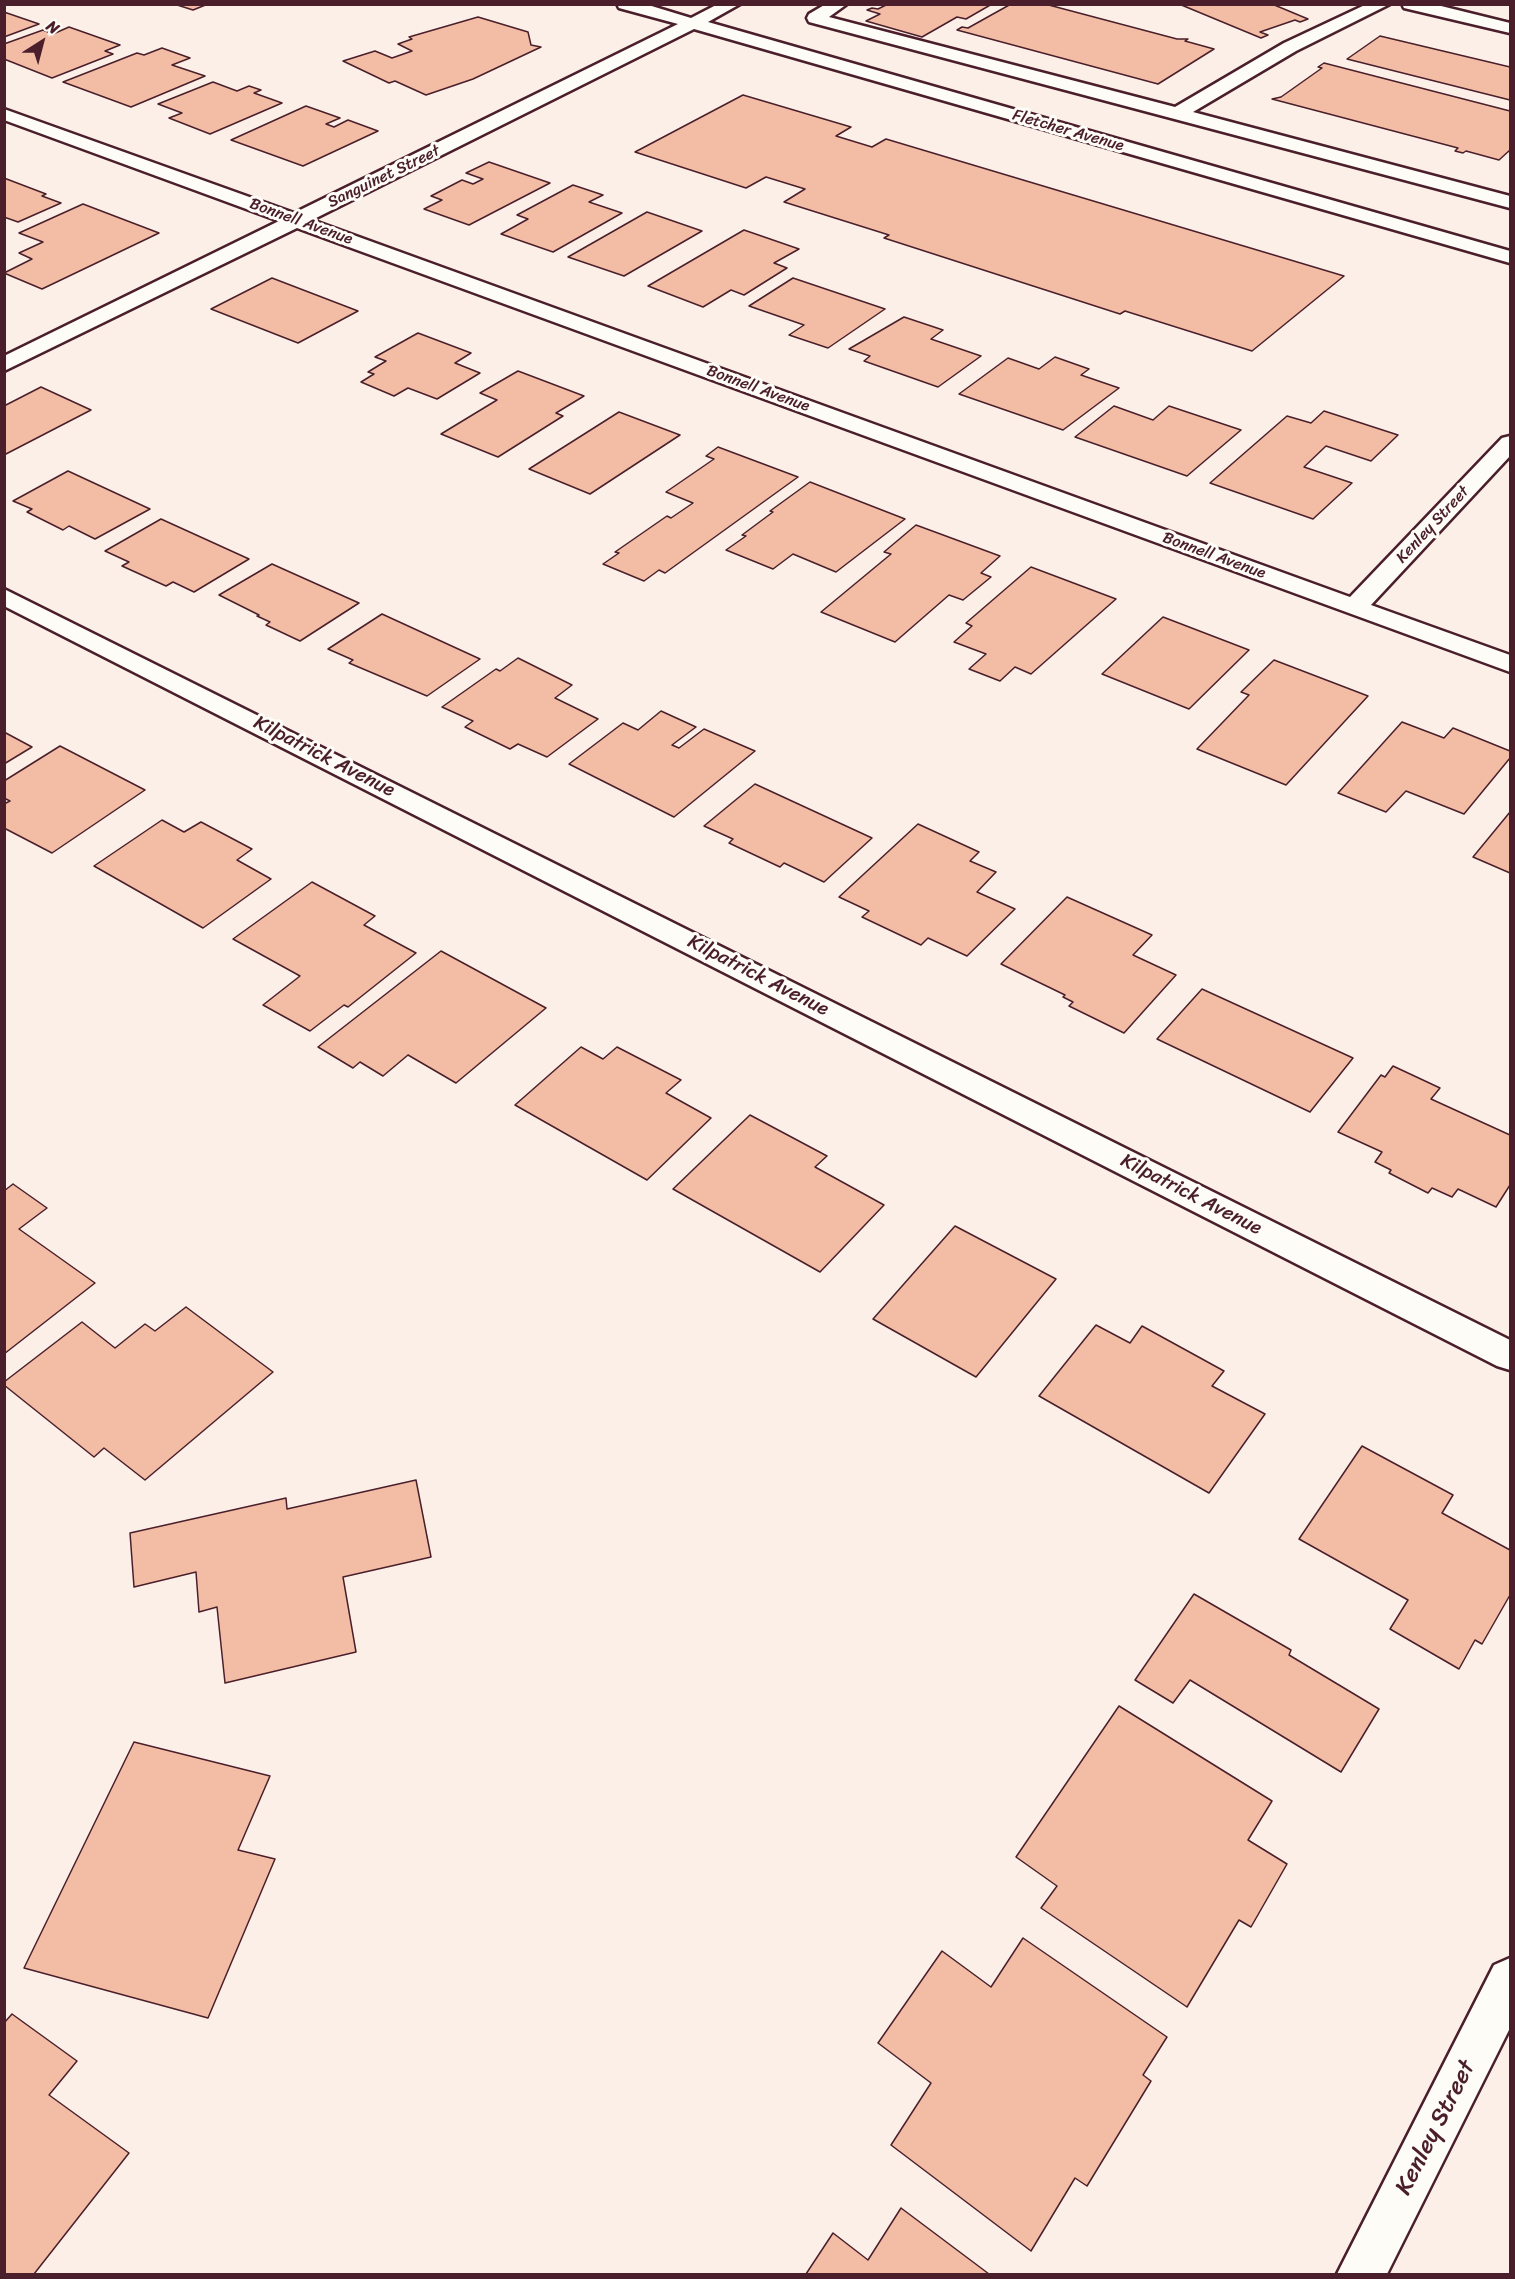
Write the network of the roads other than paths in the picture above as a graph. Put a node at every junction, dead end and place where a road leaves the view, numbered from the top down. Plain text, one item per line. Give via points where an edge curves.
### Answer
1 (625, 4) edge
2 (732, 4) edge
3 (839, 4) edge
4 (1382, 4) edge
5 (1422, 6) edge
6 (815, 18) junction
7 (693, 24) junction
8 (1510, 28) edge
9 (767, 45) junction
10 (1177, 113) junction
11 (4, 114) edge
12 (1510, 202) edge
13 (296, 220) junction
14 (1510, 257) edge
15 (4, 364) edge
16 (1510, 443) edge
17 (4, 596) edge
18 (1355, 607) junction
19 (1510, 664) edge
20 (1510, 1356) edge
21 (1510, 1981) edge
22 (1361, 2274) edge

1 - 7 street, Fletcher Avenue
2 - 7 street, Sanguinet Street
3 - 6 street
4 - 10 street via 1290,47
5 - 8 street
6 - 9 street
6 - 10 street
7 - 9 street, Fletcher Avenue
7 - 13 street, Sanguinet Street
9 - 14 street, Fletcher Avenue
10 - 12 street
11 - 13 street, Bonnell Avenue
13 - 15 street, Sanguinet Street
13 - 18 street, Bonnell Avenue
16 - 18 street, Kenley Street
17 - 20 street, Kilpatrick Avenue
18 - 19 street, Bonnell Avenue
21 - 22 street, Kenley Street

